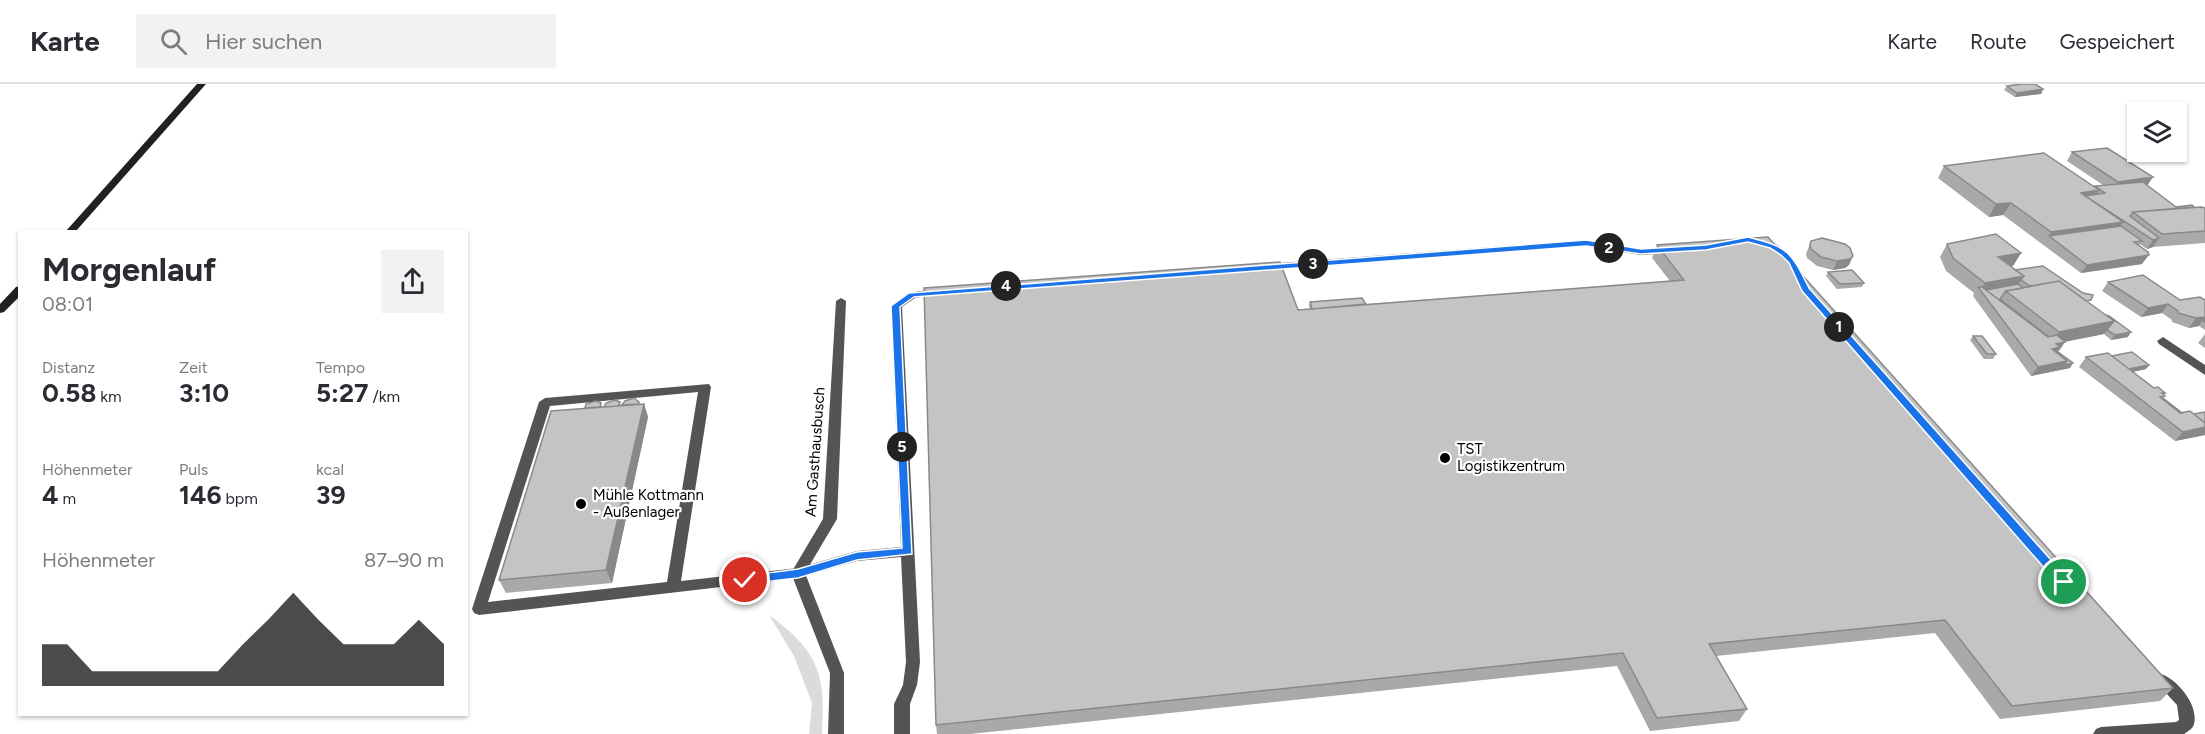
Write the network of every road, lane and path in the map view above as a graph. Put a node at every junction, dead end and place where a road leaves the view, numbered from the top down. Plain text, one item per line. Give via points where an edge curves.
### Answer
1 (202, 84) edge
2 (72, 230) edge
3 (1754, 241) edge
4 (1685, 249) edge
5 (1251, 268) edge
6 (18, 291) edge
7 (947, 291) edge
8 (1813, 297) edge
9 (841, 301) dead end
10 (0, 310) edge
11 (2163, 341) dead end
12 (2205, 371) edge
13 (908, 551) junction
14 (798, 573) junction
15 (673, 588) junction
16 (2151, 674) edge
17 (836, 734) edge
18 (902, 734) edge
19 (2101, 734) edge

1 - 2 street
3 - 8 street via 1784,253
4 - 5 street via 1641,252 1586,243
6 - 10 street
7 - 13 street via 912,295 896,306
9 - 14 street, Am Gasthausbusch via 830,519
11 - 12 street
13 - 14 street via 857,556
13 - 18 street via 913,662 902,704
14 - 15 street
14 - 17 street via 837,674
15 - 15 street via 479,609 545,402 705,387
16 - 19 street via 2169,685 2184,702 2187,723 2180,729

